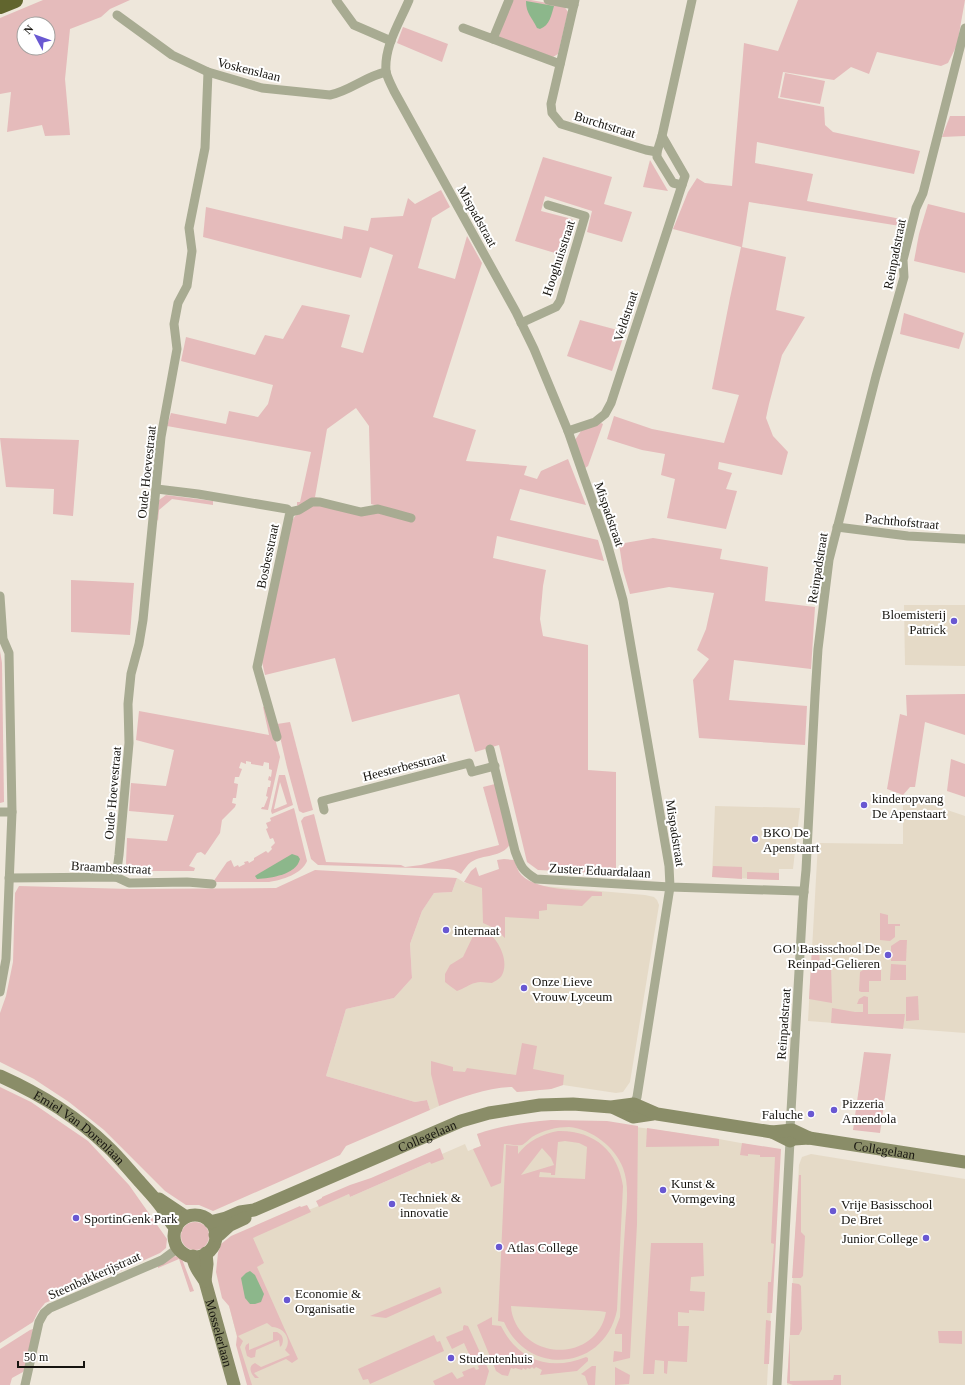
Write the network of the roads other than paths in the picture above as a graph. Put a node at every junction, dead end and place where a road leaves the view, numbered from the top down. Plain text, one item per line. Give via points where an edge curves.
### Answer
1 (15, 0) edge
2 (336, 0) edge
3 (409, 0) edge
4 (509, 0) edge
5 (548, 0) edge
6 (692, 0) edge
7 (574, 2) edge
8 (0, 6) edge
9 (117, 15) dead end
10 (463, 28) dead end
11 (965, 28) edge
12 (494, 39) junction
13 (391, 41) junction
14 (560, 64) junction
15 (208, 72) junction
16 (386, 72) junction
17 (662, 136) junction
18 (657, 152) junction
19 (682, 185) junction
20 (548, 205) dead end
21 (521, 323) junction
22 (568, 430) junction
23 (156, 489) junction
24 (290, 512) junction
25 (411, 518) dead end
26 (837, 527) junction
27 (965, 539) edge
28 (0, 596) edge
29 (277, 737) dead end
30 (490, 749) dead end
31 (495, 766) junction
32 (324, 810) dead end
33 (0, 812) edge
34 (12, 812) junction
35 (116, 877) junction
36 (9, 878) junction
37 (212, 884) dead end
38 (670, 887) junction
39 (804, 892) junction
40 (0, 992) edge
41 (0, 1076) edge
42 (634, 1109) junction
43 (790, 1133) junction
44 (964, 1163) edge
45 (149, 1192) junction
46 (254, 1210) junction
47 (186, 1217) junction
48 (210, 1222) junction
49 (176, 1228) junction
50 (216, 1235) junction
51 (178, 1248) junction
52 (206, 1253) junction
53 (192, 1256) junction
54 (205, 1281) junction
55 (25, 1385) edge
56 (234, 1385) edge
57 (777, 1385) edge

1 - 8 highway
2 - 13 street via 354,25
3 - 13 street
4 - 12 street
5 - 7 street, Burchtstraat
6 - 17 street
7 - 14 street, Burchtstraat
9 - 15 street, Voskenslaan via 172,54
10 - 12 street
11 - 26 street, Reinpadstraat via 925,186 916,208 903,260 904,277
12 - 14 street
13 - 16 street, Mispadstraat
14 - 18 street, Burchtstraat via 551,104 552,113 561,124
15 - 16 street, Voskenslaan via 262,88 330,95 341,93 375,74
15 - 23 street, Oude Hoevestraat via 205,148 189,228 192,251 187,286 178,303 174,324 177,349 161,437
16 - 21 street, Mispadstraat
17 - 18 street
17 - 19 street, Veldstraat via 685,176
18 - 19 street via 657,157 673,183
19 - 22 street, Veldstraat via 611,403 605,414 595,422
20 - 21 street, Hooghuisstraat via 585,216 556,307
21 - 22 street, Mispadstraat
22 - 38 street, Mispadstraat via 607,543 623,600 669,866
23 - 24 street, Bosbesstraat via 287,509
23 - 35 street, Oude Hoevestraat via 143,620 130,681 129,743
24 - 25 street via 312,502 320,502 361,512 378,509
24 - 29 street, Bosbesstraat via 257,667
26 - 27 street, Pachthofstraat via 908,536
26 - 39 street, Reinpadstraat via 829,560 818,649
28 - 34 street via 3,638 9,653
30 - 31 street, Zuster Eduardalaan
31 - 32 street, Heesterbesstraat via 472,772 469,763 344,795 322,801
31 - 38 street, Zuster Eduardalaan via 520,866 536,880
33 - 34 street
34 - 36 street
35 - 36 street, Braambesstraat
35 - 37 street, Braambesstraat via 129,883
36 - 40 street via 6,959
38 - 39 street, Zuster Eduardalaan
38 - 42 street, Mispadstraat
39 - 43 street, Reinpadstraat
41 - 45 street, Emiel Van Dorenlaan via 49,1101 77,1121 107,1146
42 - 43 street, Collegelaan
42 - 46 street, Collegelaan via 550,1104 489,1113 461,1121
43 - 44 street, Collegelaan
43 - 57 street, Reinpadstraat
45 - 47 street, Emiel Van Dorenlaan
45 - 49 street, Emiel Van Dorenlaan
46 - 48 street, Collegelaan
46 - 50 street, Collegelaan via 244,1219
47 - 48 street via 199,1215
47 - 49 street
48 - 50 street
49 - 51 street via 174,1235
50 - 52 street, Collegelaan via 214,1243
51 - 53 street
51 - 55 street, Steenbakkerijstraat via 162,1260 50,1308 39,1322
52 - 53 street
52 - 54 street, Mosselerlaan via 208,1264
53 - 54 street, Mosselerlaan
54 - 56 street, Mosselerlaan

